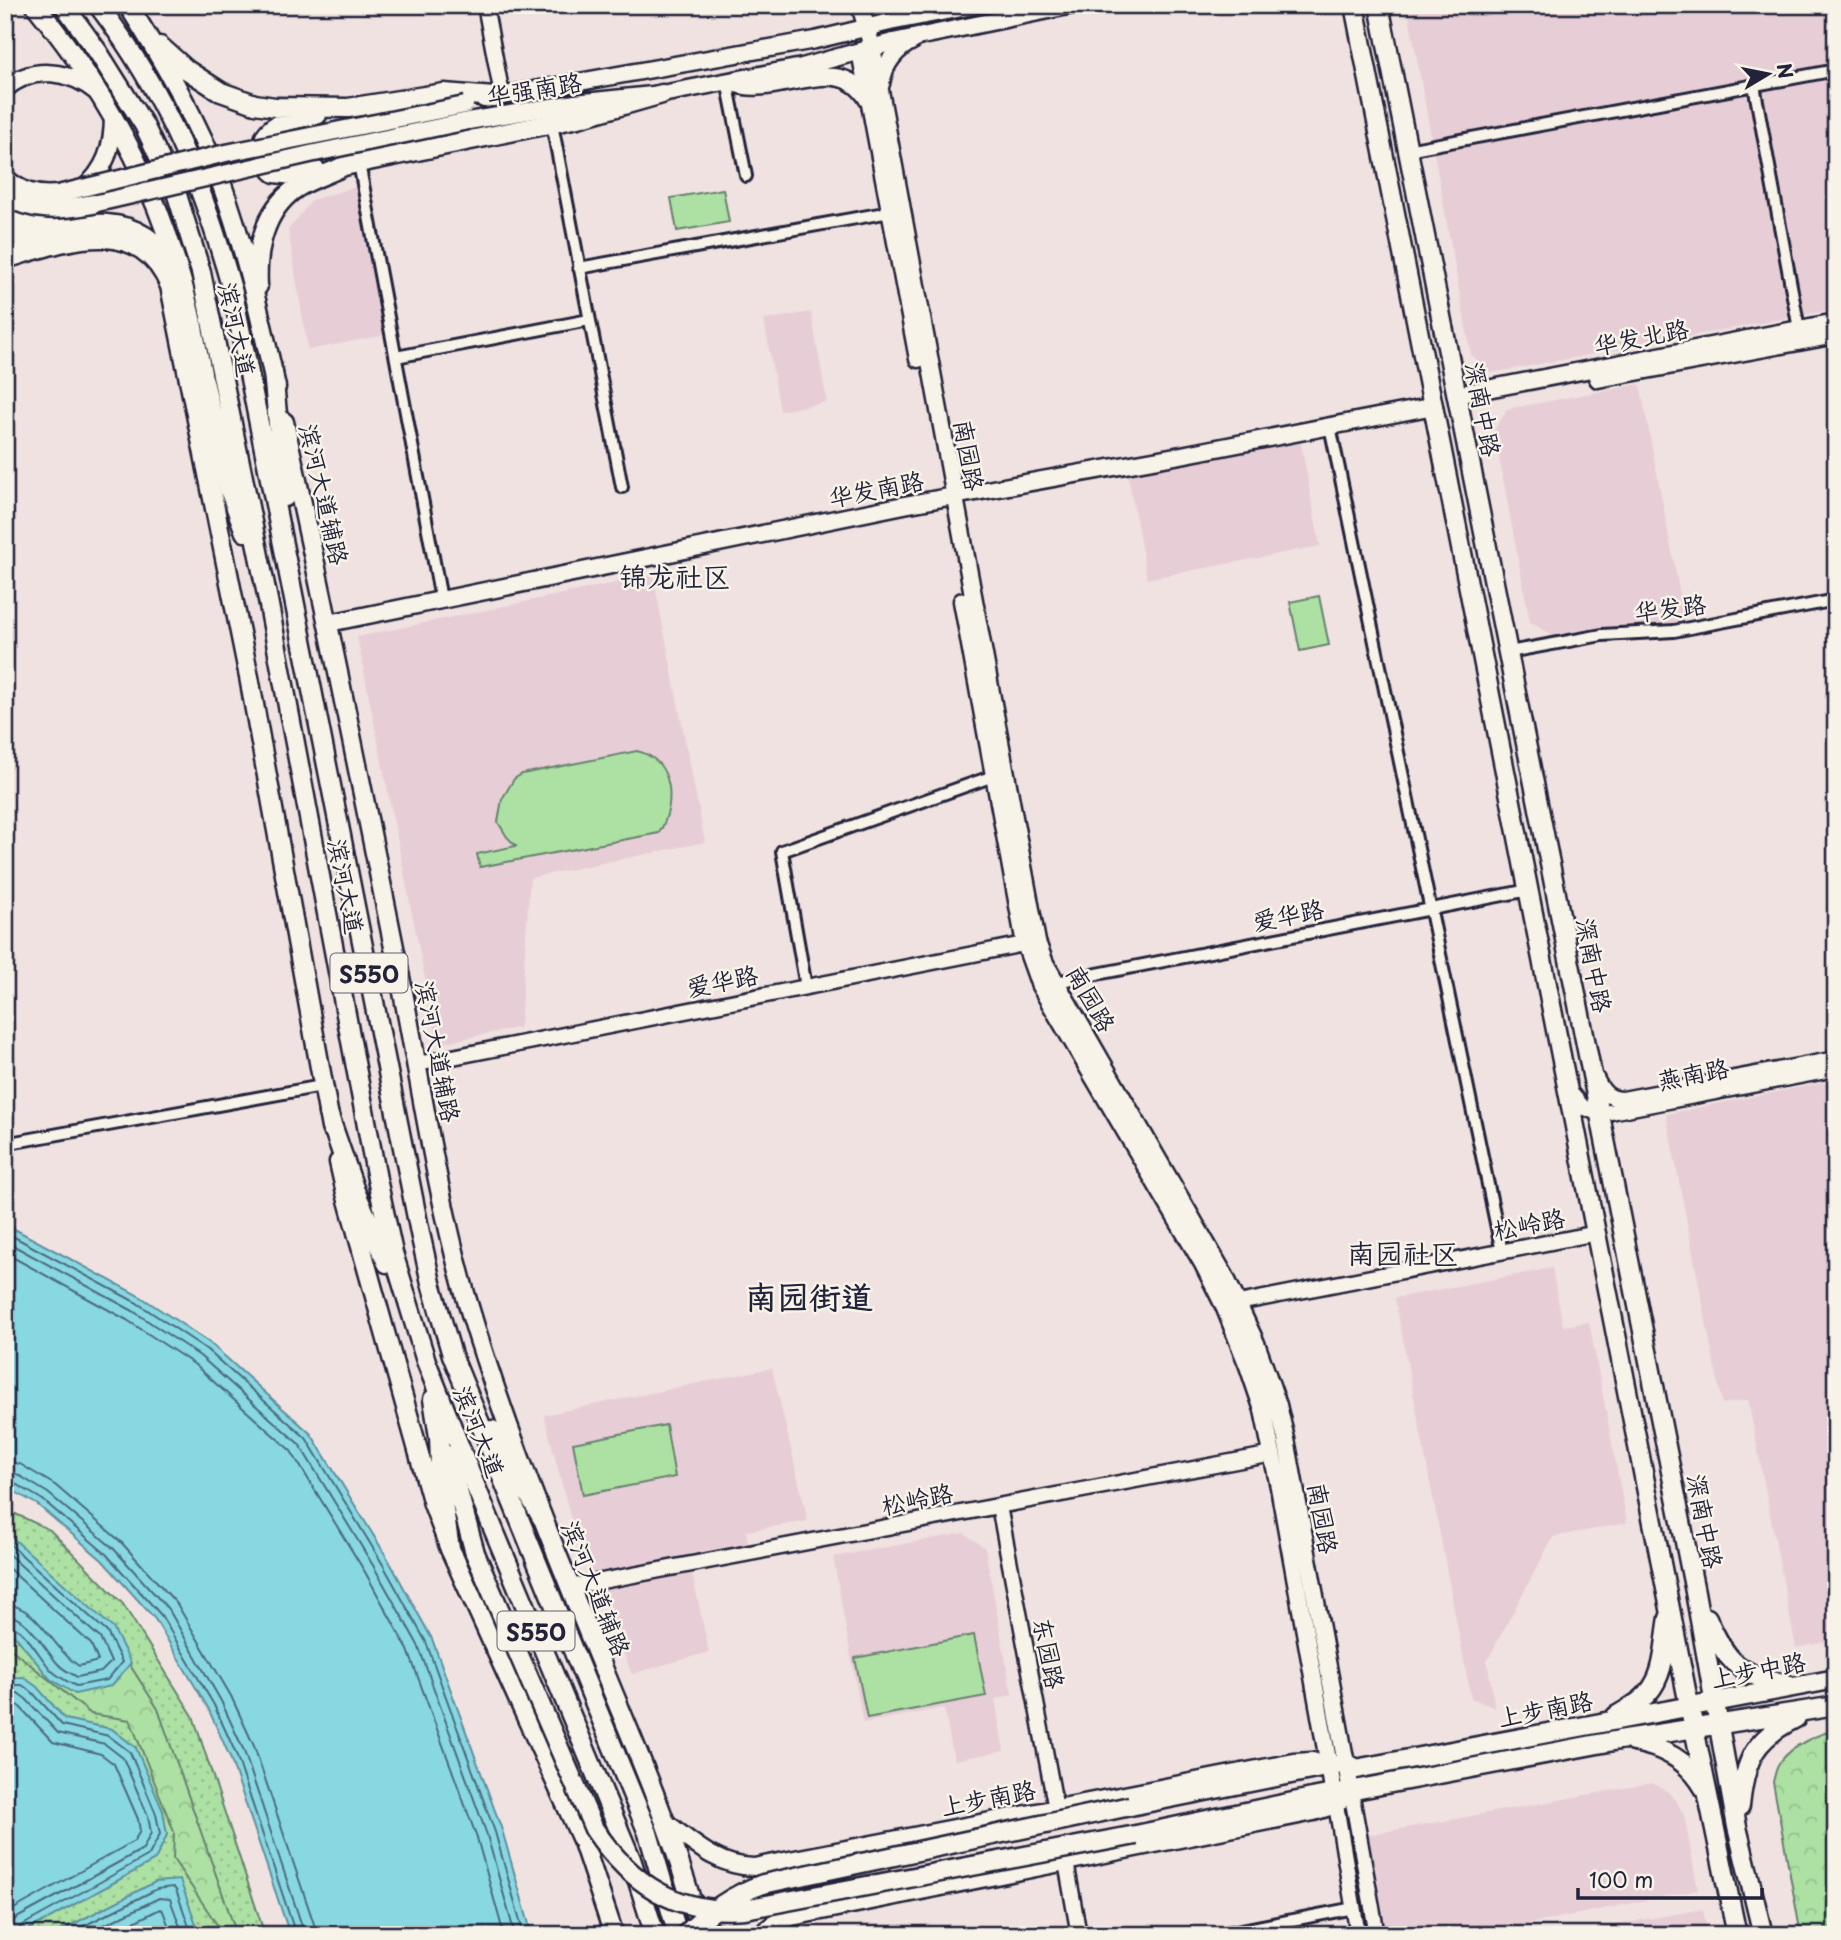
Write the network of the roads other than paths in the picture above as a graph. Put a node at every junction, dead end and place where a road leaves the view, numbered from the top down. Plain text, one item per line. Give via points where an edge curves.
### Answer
1 (35, 5) edge
2 (64, 5) edge
3 (98, 5) edge
4 (128, 5) edge
5 (485, 5) edge
6 (860, 5) edge
7 (977, 5) edge
8 (1073, 5) edge
9 (1340, 5) edge
10 (1354, 5) edge
11 (1379, 5) edge
12 (866, 28) junction
13 (145, 31) junction
14 (924, 35) junction
15 (1360, 37) junction
16 (815, 40) junction
17 (866, 49) junction
18 (820, 62) junction
19 (1836, 70) edge
20 (727, 81) junction
21 (1754, 85) junction
22 (5, 89) edge
23 (662, 94) junction
24 (498, 96) junction
25 (103, 98) junction
26 (875, 99) junction
27 (348, 108) junction
28 (113, 116) junction
29 (552, 124) junction
30 (1408, 150) junction
31 (351, 164) junction
32 (746, 176) dead end
33 (5, 177) edge
34 (5, 194) edge
35 (93, 204) junction
36 (890, 212) junction
37 (5, 213) edge
38 (5, 228) edge
39 (5, 245) edge
40 (5, 259) edge
41 (579, 268) junction
42 (179, 292) junction
43 (589, 320) junction
44 (1836, 322) edge
45 (262, 324) junction
46 (1799, 329) junction
47 (1836, 335) edge
48 (396, 357) junction
49 (272, 372) junction
50 (204, 381) junction
51 (1457, 400) junction
52 (1434, 406) junction
53 (1330, 426) junction
54 (622, 487) dead end
55 (213, 496) junction
56 (949, 497) junction
57 (293, 588) junction
58 (441, 599) junction
59 (268, 600) junction
60 (1836, 600) edge
61 (329, 622) junction
62 (1509, 652) junction
63 (1000, 774) junction
64 (1529, 890) junction
65 (1432, 910) junction
66 (1031, 943) junction
67 (1056, 982) junction
68 (806, 987) junction
69 (1836, 1059) edge
70 (417, 1064) junction
71 (1590, 1066) junction
72 (1836, 1069) edge
73 (322, 1086) junction
74 (1568, 1090) junction
75 (328, 1113) junction
76 (1600, 1114) junction
77 (15, 1142) dead end
78 (1597, 1233) junction
79 (1502, 1252) junction
80 (1231, 1305) junction
81 (415, 1328) junction
82 (452, 1355) junction
83 (426, 1361) junction
84 (439, 1437) junction
85 (1273, 1454) junction
86 (999, 1506) junction
87 (542, 1518) junction
88 (450, 1549) junction
89 (570, 1587) junction
90 (1695, 1592) junction
91 (1671, 1608) junction
92 (1836, 1679) edge
93 (1798, 1687) junction
94 (1715, 1702) junction
95 (1836, 1706) edge
96 (1690, 1707) junction
97 (1809, 1711) junction
98 (1610, 1721) junction
99 (1720, 1725) junction
100 (1695, 1728) junction
101 (1619, 1741) junction
102 (1337, 1765) junction
103 (1340, 1797) junction
104 (1710, 1804) junction
105 (1056, 1809) junction
106 (667, 1823) junction
107 (1737, 1827) junction
108 (1066, 1862) junction
109 (777, 1864) junction
110 (1354, 1908) junction
111 (792, 1917) junction
112 (614, 1935) edge
113 (655, 1935) edge
114 (678, 1935) edge
115 (685, 1935) edge
116 (701, 1935) edge
117 (759, 1935) edge
118 (1079, 1935) edge
119 (1216, 1935) edge
120 (1358, 1935) edge
121 (1377, 1935) edge
122 (1737, 1935) edge
123 (1763, 1935) edge

1 - 25 main road
2 - 59 main road, 滨河大道 / S550 via 131,102 180,206 209,307
3 - 57 main road, 滨河大道 / S550 via 164,108 202,192 233,293
4 - 13 main road, 滨河大道辅路
5 - 24 street
6 - 12 main road, 南园路
7 - 12 main road, 华强南路
8 - 14 main road, 华强南路
9 - 15 main road
10 - 15 main road, 深南中路
11 - 30 main road, 深南中路
12 - 16 main road, 华强南路
12 - 17 main road, 南园路
13 - 27 main road via 204,83 238,99 275,107
13 - 45 main road, 滨河大道辅路 via 191,113 222,186
14 - 17 main road, 华强南路
14 - 26 main road via 891,58
15 - 52 main road, 深南中路
16 - 18 main road
16 - 24 main road, 华强南路
17 - 18 main road, 华强南路
17 - 26 main road, 南园路
18 - 20 main road, 华强南路
19 - 21 street
20 - 23 main road, 华强南路
20 - 26 main road via 764,88 833,76
20 - 32 street
21 - 30 street
21 - 46 street
22 - 25 main road via 24,76 51,73 79,81
23 - 29 main road
23 - 35 main road, 华强南路, bridge via 468,121
24 - 27 main road via 444,93
24 - 33 main road, 华强南路, bridge via 58,194 35,194
25 - 28 main road
26 - 36 main road, 南园路
26 - 56 main road, 南园路
27 - 31 main road via 279,124 263,140 265,161 275,173 293,175
28 - 37 main road via 110,150 94,180 82,191
28 - 42 main road via 158,206
29 - 31 main road
29 - 41 street
30 - 51 main road, 深南中路
31 - 45 main road via 296,188 268,221 257,274
31 - 48 street
34 - 35 main road, bridge via 37,208
35 - 38 main road, 华强南路, bridge
36 - 41 street
36 - 56 main road, 南园路
39 - 42 main road via 89,223 117,225 144,236 161,250 173,264
40 - 42 main road via 82,238 118,240 154,261
41 - 43 street
42 - 50 main road
42 - 55 main road
43 - 48 street
43 - 54 street
44 - 46 main road, 华发北路
45 - 49 main road, 滨河大道辅路
46 - 51 main road, 华发北路
47 - 51 main road, 华发北路
48 - 58 street
49 - 57 main road
49 - 61 main road, 滨河大道辅路
50 - 55 main road
50 - 59 main road via 229,489
51 - 62 main road, 深南中路
52 - 53 main road, 华发南路
52 - 64 main road, 深南中路
53 - 56 main road, 华发南路
53 - 65 street
55 - 73 main road
56 - 58 main road, 华发南路
56 - 63 main road, 南园路
57 - 82 main road, 滨河大道 / S550 via 420,1233
58 - 61 main road, 华发南路
59 - 81 main road, 滨河大道 / S550 via 377,1179
60 - 62 street, 华发路 via 1674,631 1602,635
61 - 70 main road, 滨河大道辅路
62 - 71 main road, 深南中路
63 - 66 main road, 南园路
63 - 68 street via 782,850
64 - 65 street, 爱华路
64 - 74 main road, 深南中路
65 - 67 street, 爱华路
65 - 79 street
66 - 67 main road, 南园路
66 - 68 street, 爱华路
66 - 80 main road, 南园路 via 1040,986
67 - 80 main road, 南园路 via 1150,1141
68 - 70 street, 爱华路
69 - 71 street, 燕南路 via 1623,1099 1607,1095
70 - 87 main road, 滨河大道辅路 via 440,1192 465,1292
71 - 76 main road, 深南中路
72 - 76 street, 燕南路
73 - 75 main road
73 - 77 street
74 - 76 street via 1583,1107
74 - 78 main road, 深南中路
75 - 81 main road via 355,1191
75 - 88 main road via 346,1194 433,1504
76 - 90 main road, 深南中路
78 - 79 street, 松岭路
78 - 91 main road, 深南中路
79 - 80 street, 松岭路
80 - 85 main road, 南园路
80 - 102 main road, 南园路 via 1266,1371 1286,1439
81 - 83 main road, 滨河大道 / S550
82 - 87 main road
82 - 114 main road, 滨河大道 / S550 via 644,1821
83 - 84 main road
83 - 113 main road, 滨河大道 / S550 via 631,1859
84 - 88 main road
84 - 103 main road, 上步南路, bridge via 475,1553 594,1829 629,1873 660,1894 694,1906 746,1909
85 - 86 street, 松岭路
85 - 102 main road, 南园路
86 - 89 street, 松岭路
86 - 105 street, 东园路
87 - 89 main road, 滨河大道辅路
88 - 112 main road via 583,1842
89 - 106 main road, 滨河大道辅路
90 - 93 main road via 1732,1662 1763,1679
90 - 94 main road, 深南中路
91 - 96 main road, 深南中路
91 - 98 main road via 1663,1663 1655,1683
92 - 93 main road, 上步中路
93 - 94 main road, 上步中路
94 - 96 main road, 上步中路
94 - 99 main road, 深南中路
95 - 97 main road, 上步中路
96 - 98 main road, 上步南路
96 - 100 main road, 深南中路
97 - 99 main road, 上步中路
97 - 107 main road via 1768,1733 1758,1745 1742,1787
98 - 102 main road, 上步南路 via 1366,1768
99 - 100 main road, 上步中路
99 - 107 main road, 深南中路
100 - 101 main road, 上步南路
100 - 104 main road, 深南中路
101 - 103 main road, 上步南路
101 - 104 main road via 1654,1746 1682,1762 1700,1781
102 - 103 main road, 南园路
102 - 105 main road, 上步南路 via 1294,1762
102 - 115 main road, 上步南路, bridge via 763,1884 723,1902
103 - 108 main road, 上步南路 via 1314,1812
103 - 110 street, 南园路
103 - 121 street, 南园路
104 - 122 main road, 深南中路
105 - 109 main road, 上步南路
106 - 109 main road, 上步南路 via 705,1852 730,1864
106 - 116 main road, 滨河大道辅路
107 - 123 main road, 深南中路
108 - 111 main road, 上步南路
108 - 118 street
109 - 111 main road via 762,1873 758,1899 769,1914
110 - 119 street
110 - 120 street, 南园路
111 - 117 main road, 上步南路

